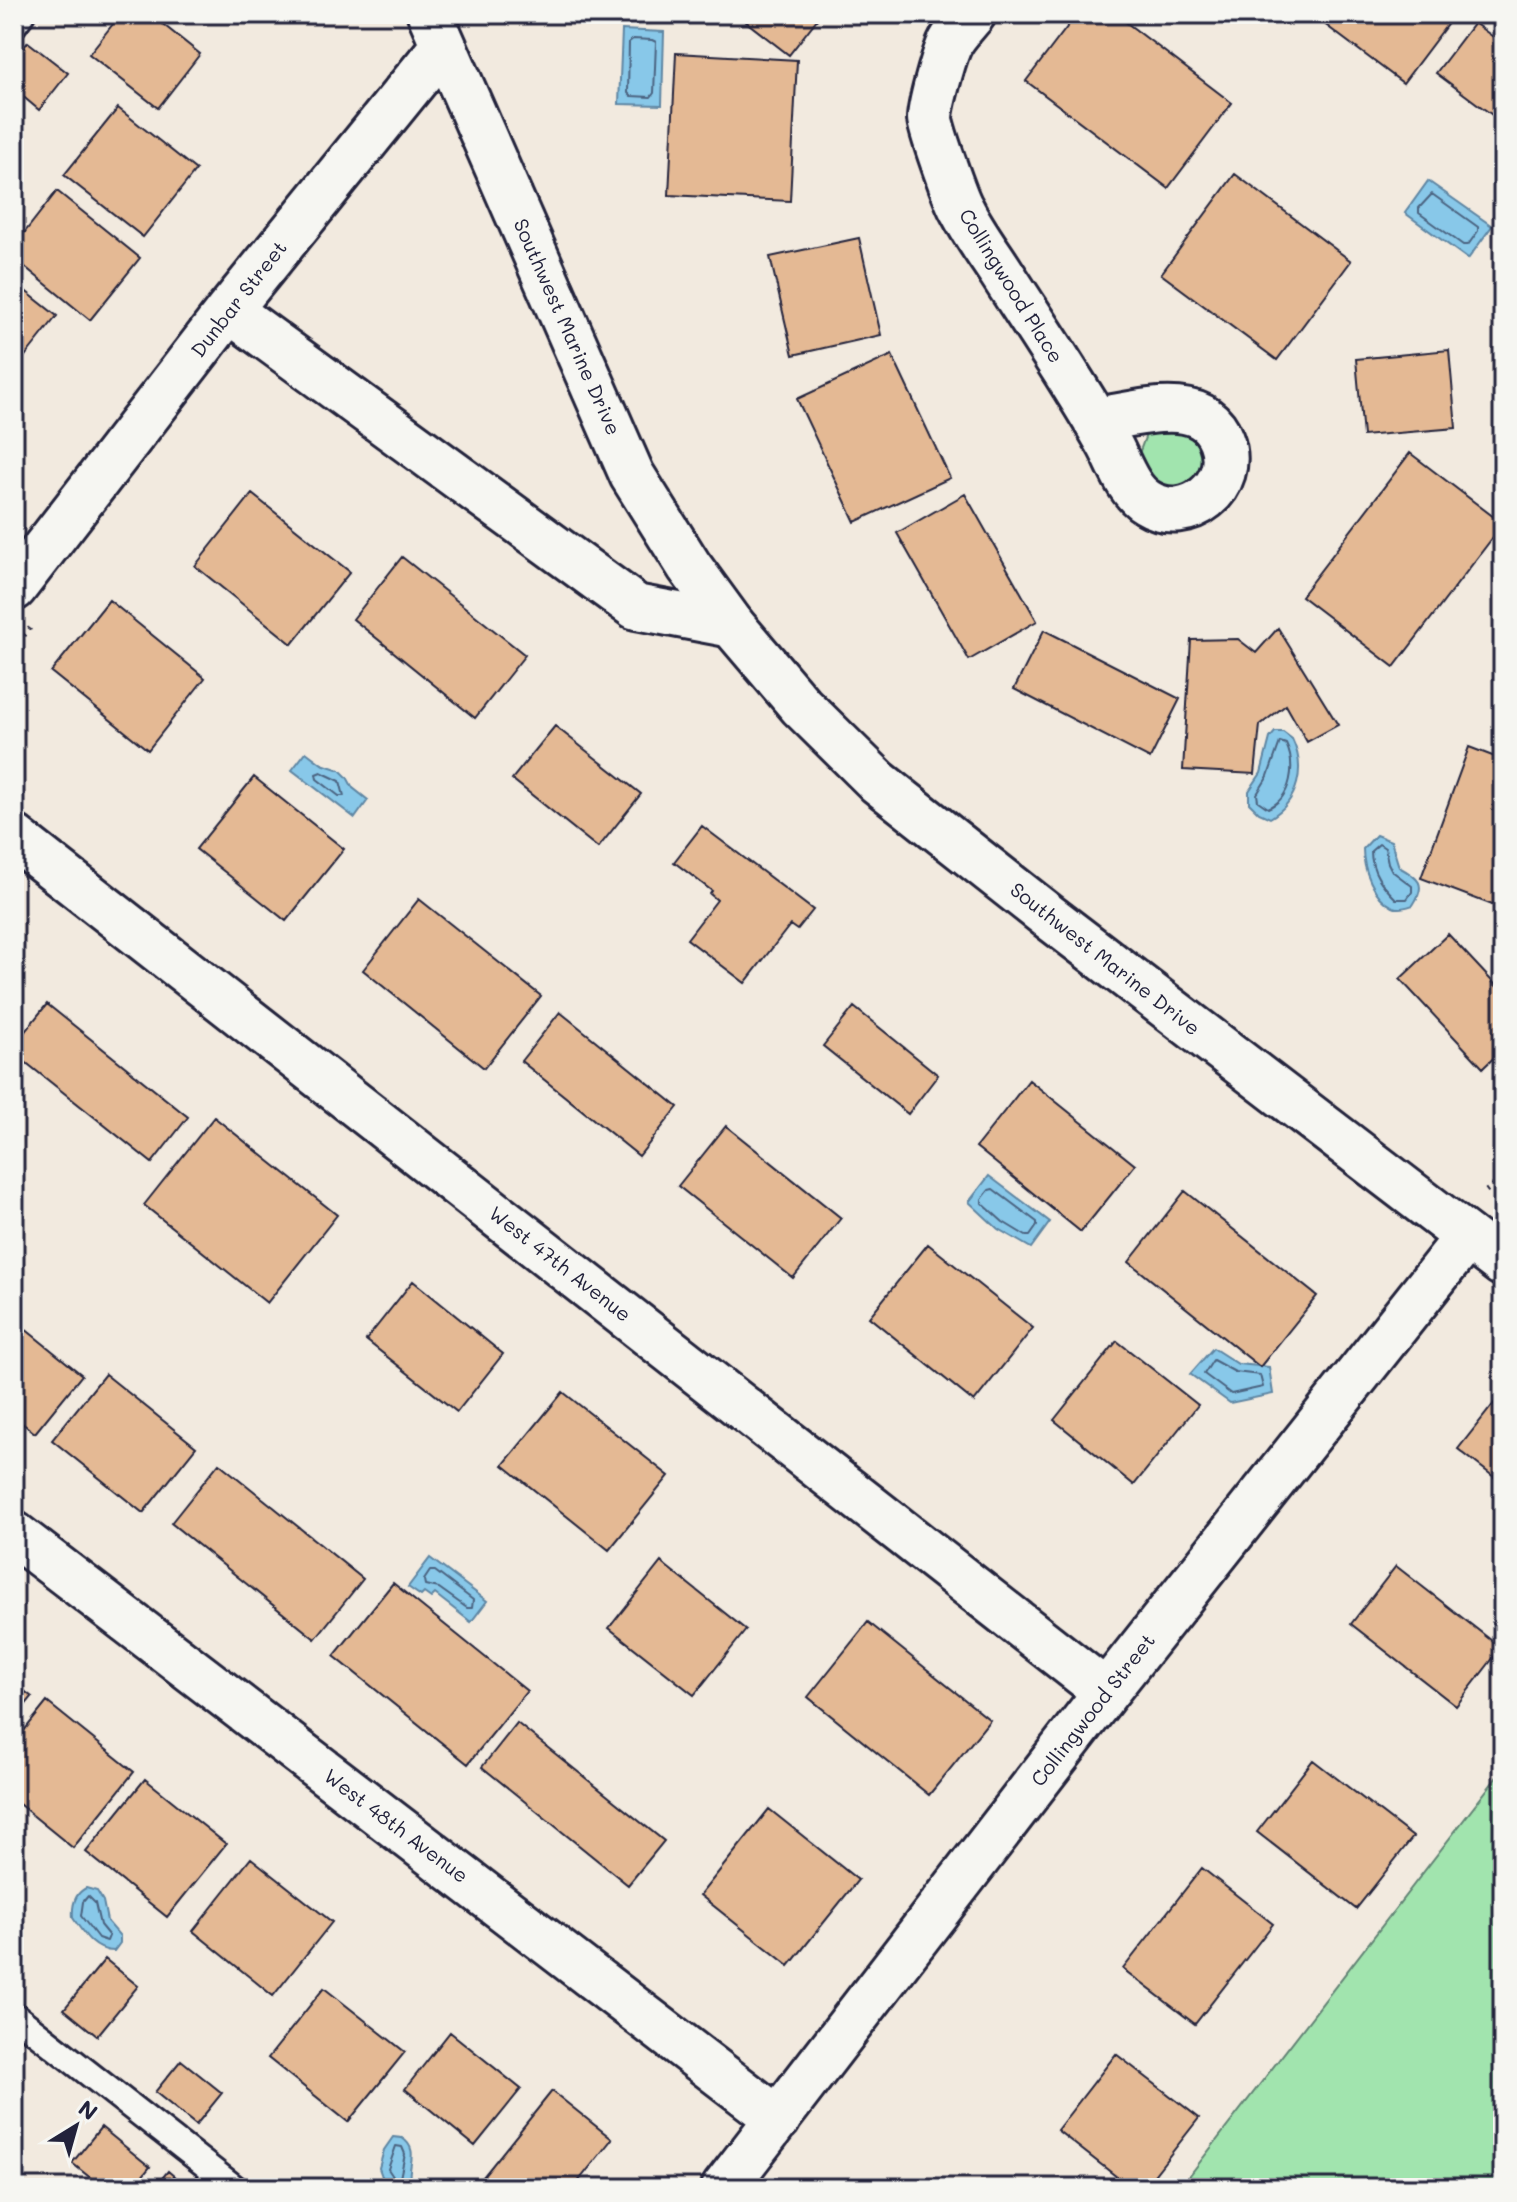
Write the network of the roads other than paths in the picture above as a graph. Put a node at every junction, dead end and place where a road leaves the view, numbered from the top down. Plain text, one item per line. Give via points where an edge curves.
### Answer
1 (22, 14) edge
2 (973, 14) edge
3 (14, 25) edge
4 (447, 25) edge
5 (229, 310) junction
6 (1095, 420) dead end
7 (14, 588) edge
8 (732, 625) junction
9 (14, 837) edge
10 (1467, 1237) junction
11 (1503, 1264) edge
12 (14, 1534) edge
13 (1106, 1692) junction
14 (14, 2015) edge
15 (778, 2119) junction
16 (235, 2188) edge
17 (724, 2188) edge

1 - 3 lane
2 - 6 street, Collingwood Place via 948,46 930,120 960,208
4 - 5 street, Dunbar Street
4 - 8 street, Southwest Marine Drive via 632,475
5 - 7 street, Dunbar Street
5 - 8 street via 636,607
8 - 10 street, Southwest Marine Drive via 801,706 878,782
9 - 13 street, West 47th Avenue
10 - 11 street, Southwest Marine Drive
10 - 13 street, Collingwood Street
12 - 15 street, West 48th Avenue
13 - 15 street, Collingwood Street
14 - 16 lane
15 - 17 street, Collingwood Street

